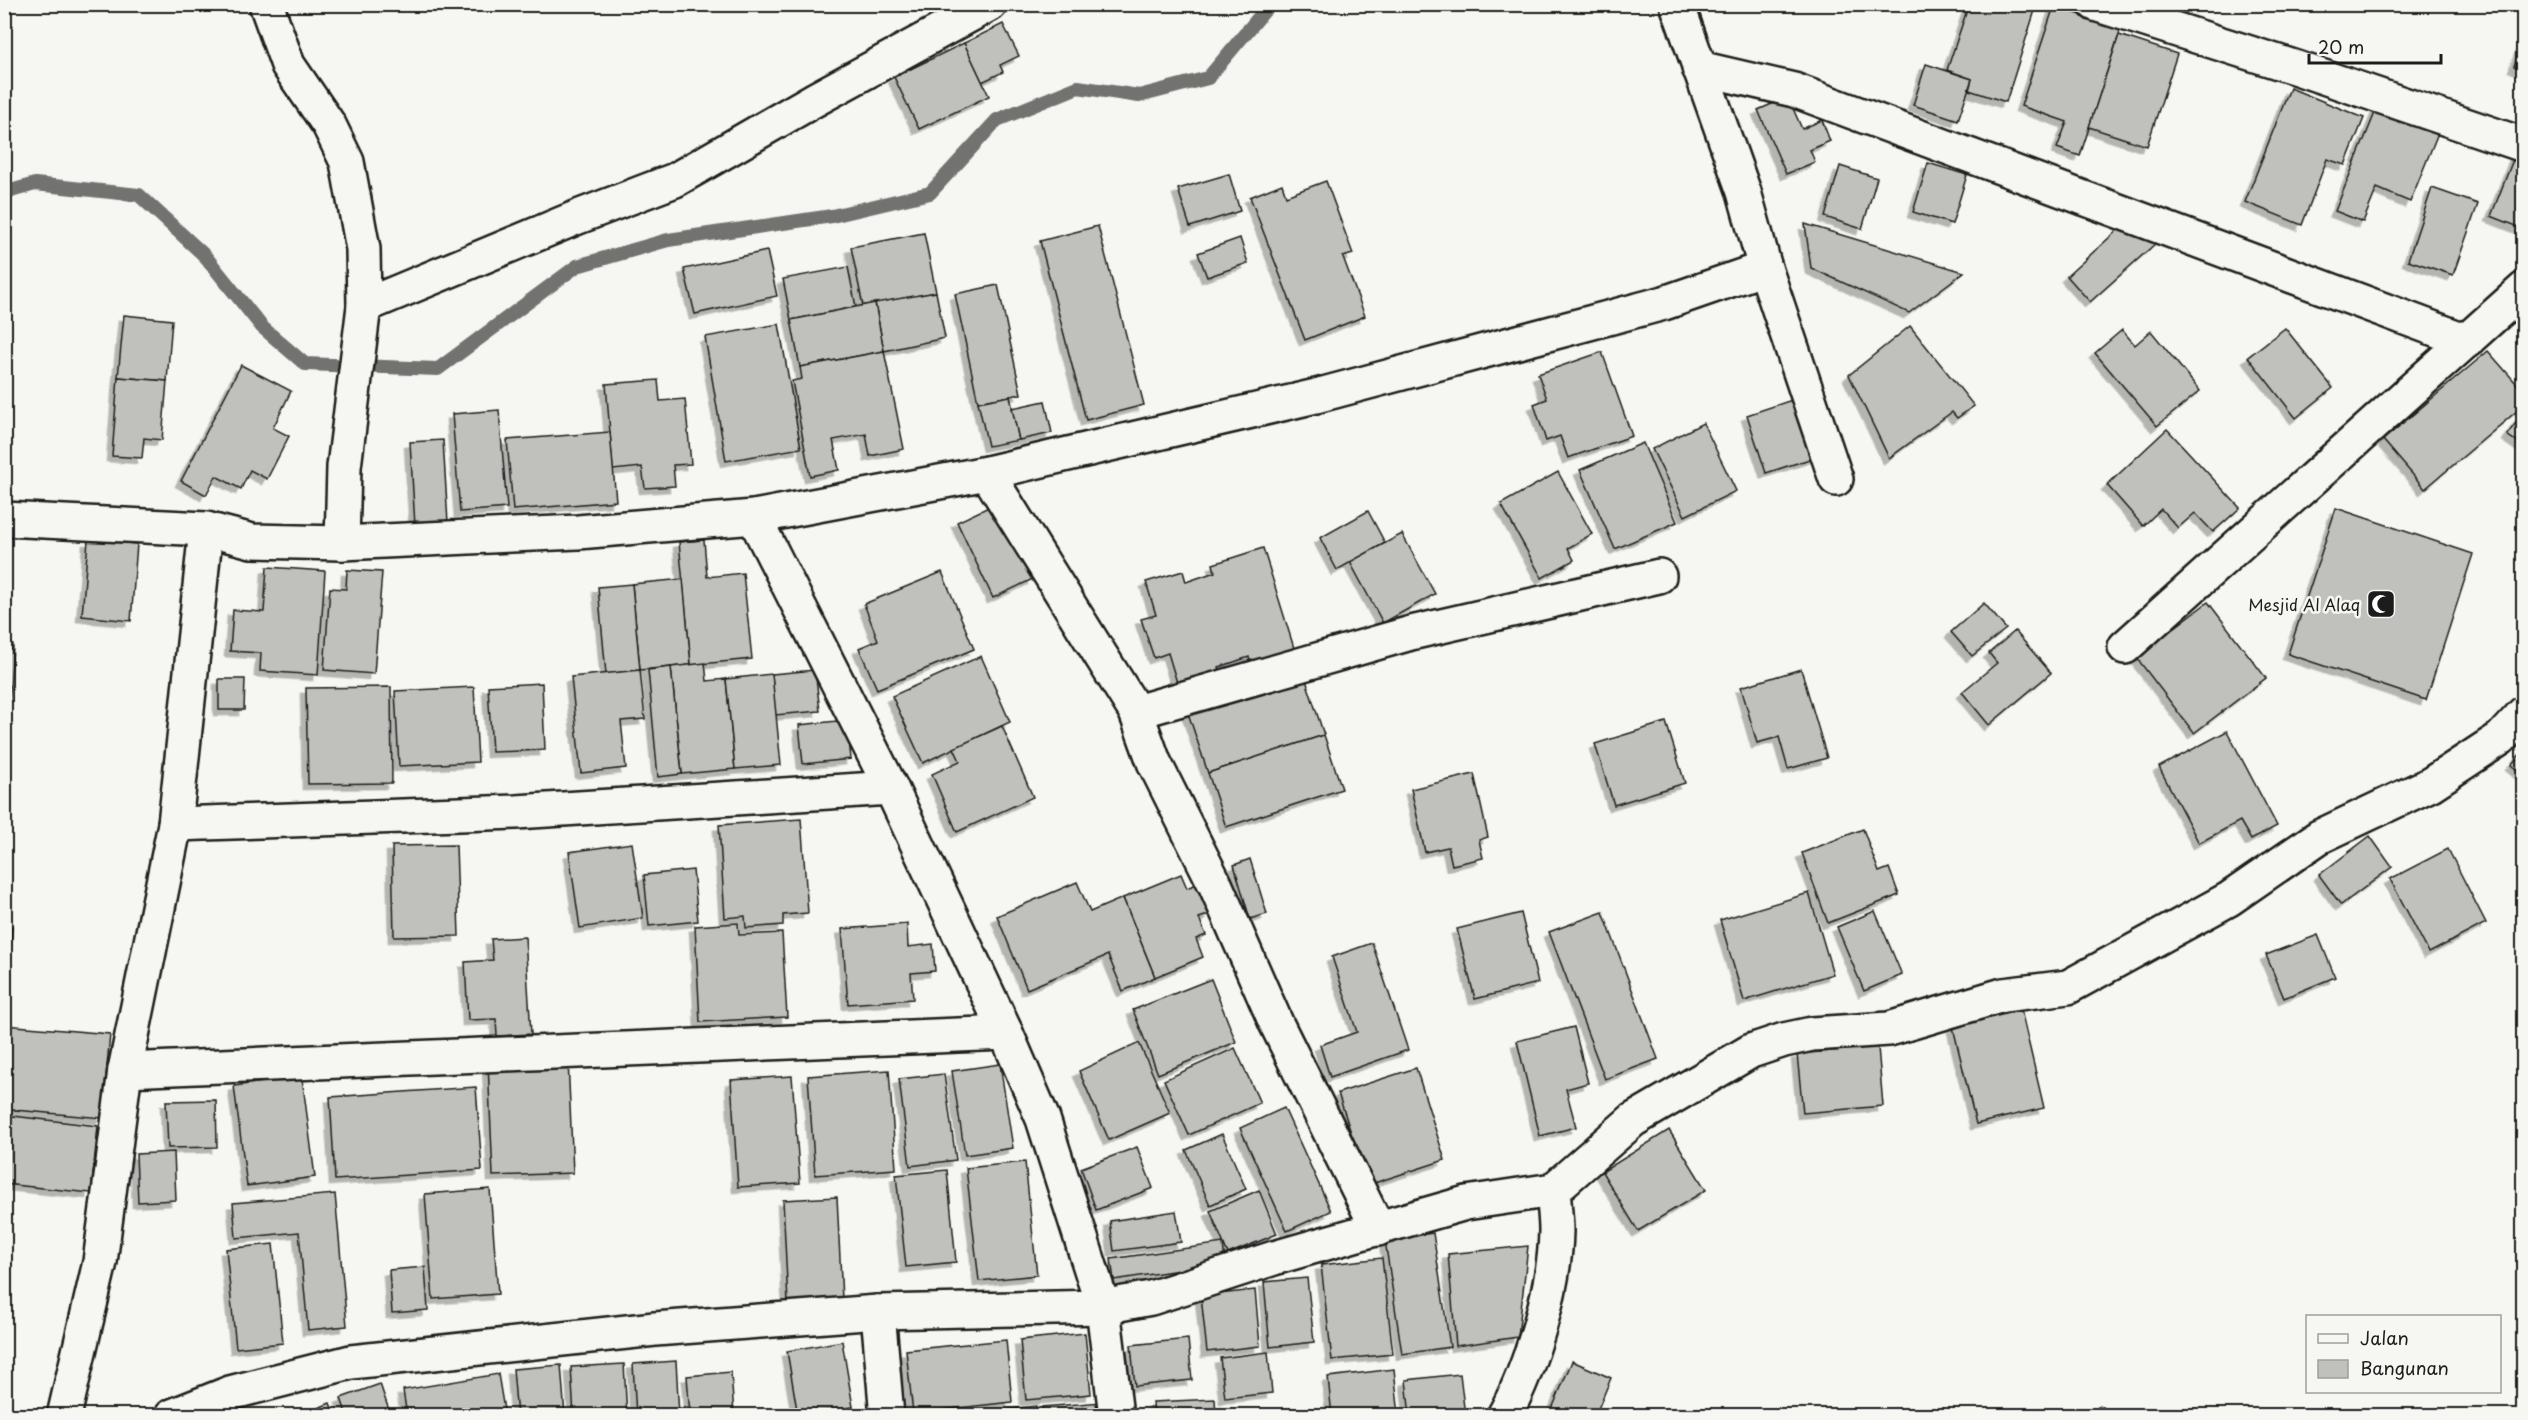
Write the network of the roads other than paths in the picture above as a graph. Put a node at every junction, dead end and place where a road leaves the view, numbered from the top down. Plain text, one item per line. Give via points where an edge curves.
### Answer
1 (266, 4) edge
2 (990, 4) edge
3 (1677, 4) edge
4 (2095, 4) edge
5 (1700, 68) junction
6 (2523, 145) edge
7 (1765, 268) junction
8 (2523, 289) edge
9 (364, 306) junction
10 (2468, 341) junction
11 (987, 473) junction
12 (1836, 479) dead end
13 (754, 517) junction
14 (4, 519) edge
15 (206, 529) junction
16 (342, 543) junction
17 (1659, 576) dead end
18 (2125, 646) dead end
19 (1136, 712) junction
20 (2523, 713) edge
21 (891, 788) junction
22 (175, 824) junction
23 (1006, 1033) junction
24 (125, 1070) junction
25 (1553, 1190) junction
26 (1378, 1229) junction
27 (1103, 1307) junction
28 (878, 1312) junction
29 (64, 1416) edge
30 (172, 1416) edge
31 (887, 1416) edge
32 (1116, 1416) edge
33 (1504, 1416) edge

1 - 9 street via 288,65 347,162 363,249
2 - 9 street via 675,180
3 - 5 street
4 - 6 street
5 - 7 street via 1744,192
5 - 10 street via 1794,90
7 - 11 street via 1664,303 1316,396
7 - 12 street
8 - 10 street
9 - 16 street via 344,467
10 - 18 street
11 - 13 street
11 - 19 street
13 - 16 street via 578,532
13 - 21 street
14 - 15 street
15 - 16 street via 252,541
15 - 22 street
17 - 19 street via 1411,633
19 - 26 street via 1154,762 1215,884 1276,1023
20 - 25 street via 2501,738 2432,784 2319,837 2229,899 2068,987 2003,995 1889,1029 1812,1034 1750,1051 1633,1120
21 - 22 street via 516,812
21 - 23 street
22 - 24 street
23 - 24 street
23 - 27 street via 1043,1119
24 - 29 street via 100,1262
25 - 26 street via 1466,1203
25 - 33 street via 1556,1232 1547,1302 1516,1395
26 - 27 street via 1151,1298
27 - 28 street
27 - 32 street
28 - 30 street via 655,1329 351,1362 230,1393
28 - 31 street

